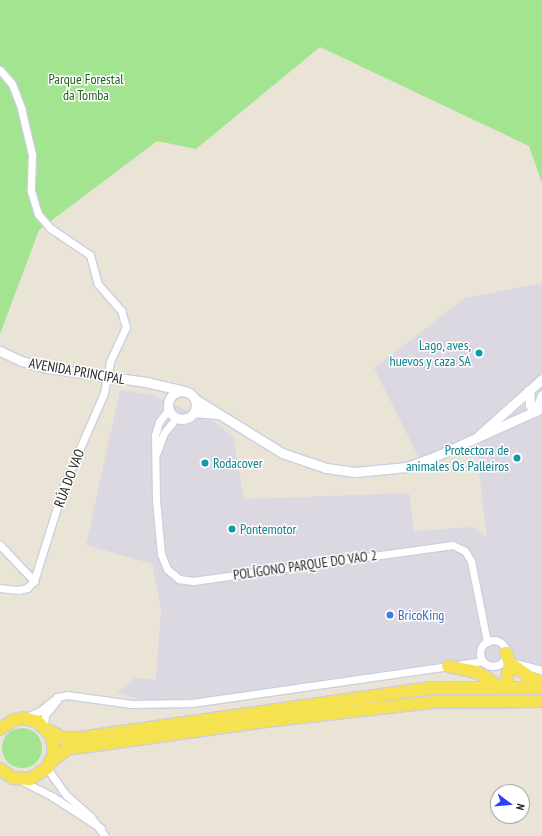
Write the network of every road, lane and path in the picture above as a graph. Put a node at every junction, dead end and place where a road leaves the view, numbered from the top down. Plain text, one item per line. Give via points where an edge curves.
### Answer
1 (0, 70) edge
2 (0, 351) edge
3 (108, 376) junction
4 (542, 379) edge
5 (156, 384) junction
6 (181, 390) junction
7 (529, 390) junction
8 (542, 395) edge
9 (170, 397) junction
10 (195, 399) junction
11 (168, 410) junction
12 (539, 410) edge
13 (194, 412) junction
14 (222, 414) junction
15 (176, 418) junction
16 (475, 439) junction
17 (155, 456) junction
18 (0, 545) edge
19 (34, 581) junction
20 (0, 588) edge
21 (487, 642) junction
22 (508, 659) junction
23 (482, 660) junction
24 (448, 666) junction
25 (542, 670) edge
26 (542, 682) edge
27 (496, 687) junction
28 (542, 688) edge
29 (542, 694) edge
30 (63, 695) junction
31 (542, 701) edge
32 (24, 718) junction
33 (46, 728) junction
34 (0, 729) edge
35 (183, 733) junction
36 (49, 764) junction
37 (0, 770) edge
38 (20, 780) junction
39 (101, 828) junction
40 (105, 836) edge

1 - 3 street, RÚA DO VAO via 12,84 21,108 32,155 31,191 38,214 50,228 90,255 98,284 125,318 126,327 117,344
2 - 3 street, AVENIDA PRINCIPAL via 35,365
3 - 5 street, AVENIDA PRINCIPAL
3 - 19 street, RÚA DO VAO via 102,400 64,485
4 - 7 street
5 - 6 street, AVENIDA PRINCIPAL
5 - 9 street
6 - 9 street
6 - 10 street via 192,394
7 - 12 street via 530,405
7 - 16 street via 486,426
8 - 12 street
9 - 11 street
10 - 13 street
10 - 14 street
11 - 15 street
11 - 17 street, POLÍGONO PARQUE DO VAO 2 via 159,422 155,434
12 - 16 street
13 - 14 street
13 - 15 street via 186,418
14 - 16 street via 282,453 326,468 355,472 407,467
15 - 17 street via 164,433
17 - 21 street, POLÍGONO PARQUE DO VAO 2 via 161,554 167,570 178,579 193,581 453,545 465,551 471,561
18 - 19 street
19 - 20 street via 27,588 18,590
21 - 22 street via 500,642
21 - 23 street via 481,648
22 - 23 street via 496,666 488,666
22 - 25 street
22 - 26 main road via 529,677
22 - 27 main road via 505,684
23 - 24 street
24 - 27 main road via 476,672
24 - 30 street via 192,703 131,704
27 - 28 main road
27 - 29 main road via 503,691
27 - 33 main road via 430,688 79,738 64,738
27 - 35 main road via 424,694 223,722
30 - 32 street
30 - 33 street via 45,715
31 - 35 main road via 432,702
32 - 33 main road
32 - 34 main road via 10,722
33 - 36 main road via 54,745
35 - 36 main road via 67,749
36 - 38 main road via 40,775
36 - 39 street via 66,795
37 - 38 main road
38 - 39 street via 53,797
39 - 40 street

